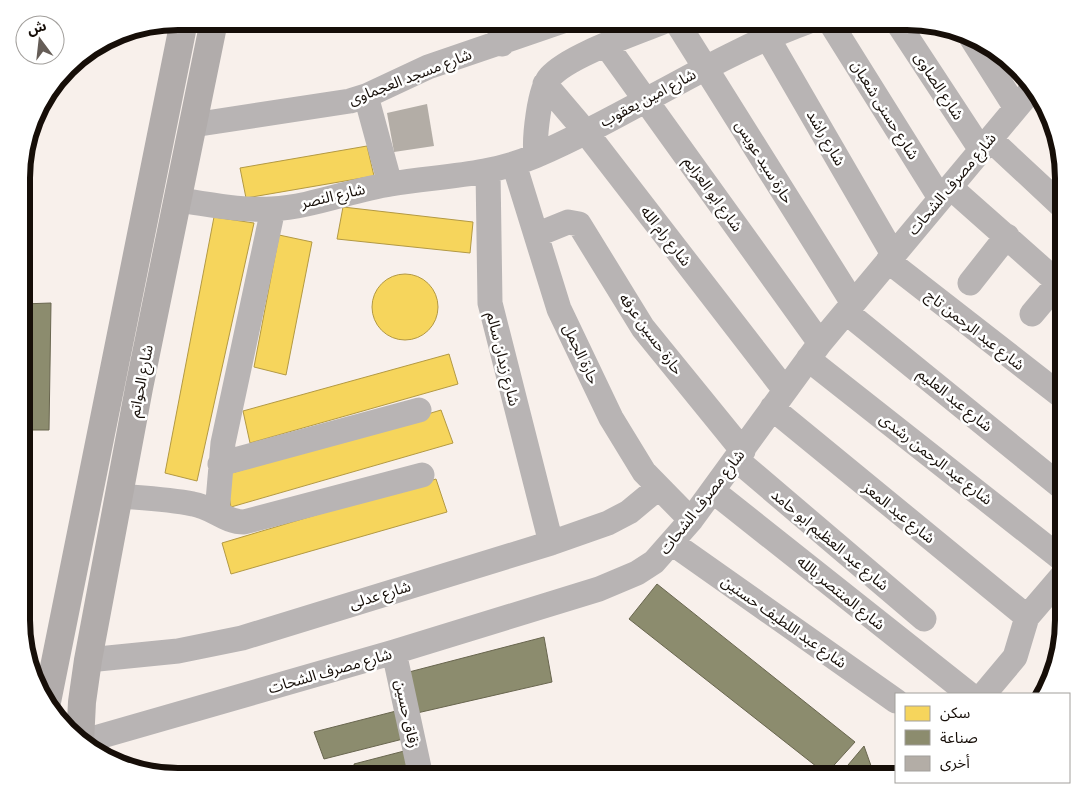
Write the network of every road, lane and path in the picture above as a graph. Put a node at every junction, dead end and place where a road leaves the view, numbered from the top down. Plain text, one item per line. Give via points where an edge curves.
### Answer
1 (182, 30) edge
2 (212, 30) edge
3 (516, 30) edge
4 (644, 30) edge
5 (681, 30) edge
6 (761, 30) edge
7 (764, 30) edge
8 (835, 30) edge
9 (903, 30) edge
10 (500, 33) edge
11 (606, 45) junction
12 (978, 49) edge
13 (704, 67) junction
14 (545, 84) junction
15 (1028, 94) edge
16 (366, 96) junction
17 (646, 102) junction
18 (1016, 108) junction
19 (193, 125) junction
20 (585, 131) junction
21 (985, 144) junction
22 (525, 160) junction
23 (488, 171) junction
24 (390, 184) junction
25 (945, 193) junction
26 (178, 200) junction
27 (1055, 201) edge
28 (273, 209) junction
29 (536, 235) junction
30 (1007, 236) junction
31 (891, 257) junction
32 (1055, 280) edge
33 (970, 282) dead end
34 (1055, 292) edge
35 (850, 307) junction
36 (1032, 314) dead end
37 (119, 338) junction
38 (148, 347) junction
39 (814, 351) junction
40 (110, 382) junction
41 (139, 388) junction
42 (1055, 391) edge
43 (779, 399) junction
44 (419, 410) dead end
45 (740, 455) junction
46 (220, 464) junction
47 (422, 475) dead end
48 (1055, 481) edge
49 (658, 488) junction
50 (713, 491) junction
51 (119, 496) junction
52 (217, 513) junction
53 (691, 520) junction
54 (550, 543) junction
55 (672, 544) junction
56 (1055, 552) edge
57 (1055, 584) edge
58 (1027, 617) junction
59 (924, 619) dead end
60 (394, 652) junction
61 (88, 660) junction
62 (49, 692) edge
63 (968, 693) edge
64 (985, 693) edge
65 (895, 700) edge
66 (81, 732) edge
67 (91, 739) edge
68 (419, 768) edge

1 - 37 main road, شارع الحواتم
2 - 19 main road, شارع الحواتم
3 - 10 street, شارع مسجد العجماوى
4 - 11 street
5 - 13 street, حارة سيد عويس
6 - 13 street, شارع امين يعقوب
7 - 31 street, شارع راشد
8 - 25 street, شارع حسنى شعبان
9 - 21 street, شارع الصاوى
10 - 16 street, شارع مسجد العجماوى
11 - 14 street via 564,65
11 - 17 street, شارع ابو العزايم
12 - 18 street
13 - 17 street, شارع امين يعقوب
13 - 35 street, حارة سيد عويس
14 - 20 street, شارع رام الله
14 - 22 street, حارة الجمل
15 - 18 street, شارع مصرف الشحات
16 - 19 street, شارع مسجد العجماوى via 328,106
16 - 24 street
17 - 20 street, شارع امين يعقوب
17 - 39 street, شارع ابو العزايم
18 - 21 street, شارع مصرف الشحات
19 - 26 main road, شارع الحواتم
20 - 22 street, شارع امين يعقوب
20 - 43 street, شارع رام الله
21 - 25 street, شارع مصرف الشحات
21 - 27 street, شارع الصاوى
22 - 23 street, شارع امين يعقوب
22 - 29 street, حارة الجمل
23 - 24 street, شارع النصر
23 - 54 street, شارع زيدان سالم via 490,304
24 - 28 street, شارع النصر
25 - 30 street, شارع حسنى شعبان
25 - 31 street, شارع مصرف الشحات
26 - 28 street, شارع النصر
26 - 38 main road, شارع الحواتم
28 - 46 street
29 - 45 street, حارة حسين عرفه via 568,222 579,224 643,328
29 - 49 street, حارة الجمل via 559,309 603,402 631,454
30 - 32 street, شارع حسنى شعبان
30 - 33 street
31 - 35 street, شارع مصرف الشحات
31 - 42 street, شارع عبد الرحمن تاج
34 - 36 street
35 - 39 street, شارع مصرف الشحات
35 - 48 street, شارع عبد العليم
37 - 38 main road via 131,352
37 - 40 main road, شارع الحواتم
38 - 41 main road, شارع الحواتم
39 - 43 street, شارع مصرف الشحات
39 - 56 street, شارع عبد الرحمن رشدى
40 - 41 main road via 126,379
40 - 62 main road, شارع الحواتم
41 - 51 main road, شارع الحواتم
43 - 45 street, شارع مصرف الشحات
43 - 58 street, شارع عبد المعز
44 - 46 street
45 - 50 street, شارع مصرف الشحات
45 - 59 street, شارع عبد العظيم ابو حامد
46 - 52 street
47 - 52 street via 244,522 233,522
49 - 53 street, حارة الجمل
49 - 54 street, شارع عدلى via 618,518
50 - 53 street, شارع مصرف الشحات
50 - 63 street, شارع المنتصر بالله
51 - 52 street via 194,504
51 - 61 main road, شارع الحواتم
53 - 55 street, شارع مصرف الشحات
54 - 61 street, شارع عدلى via 242,638 178,651
55 - 60 street, شارع مصرف الشحات via 654,562 618,582
55 - 65 street, شارع عبد اللطيف حسنين
57 - 58 street
58 - 64 street via 1015,657
60 - 67 street, شارع مصرف الشحات
60 - 68 street, زقاق حسين
61 - 66 main road, شارع الحواتم

